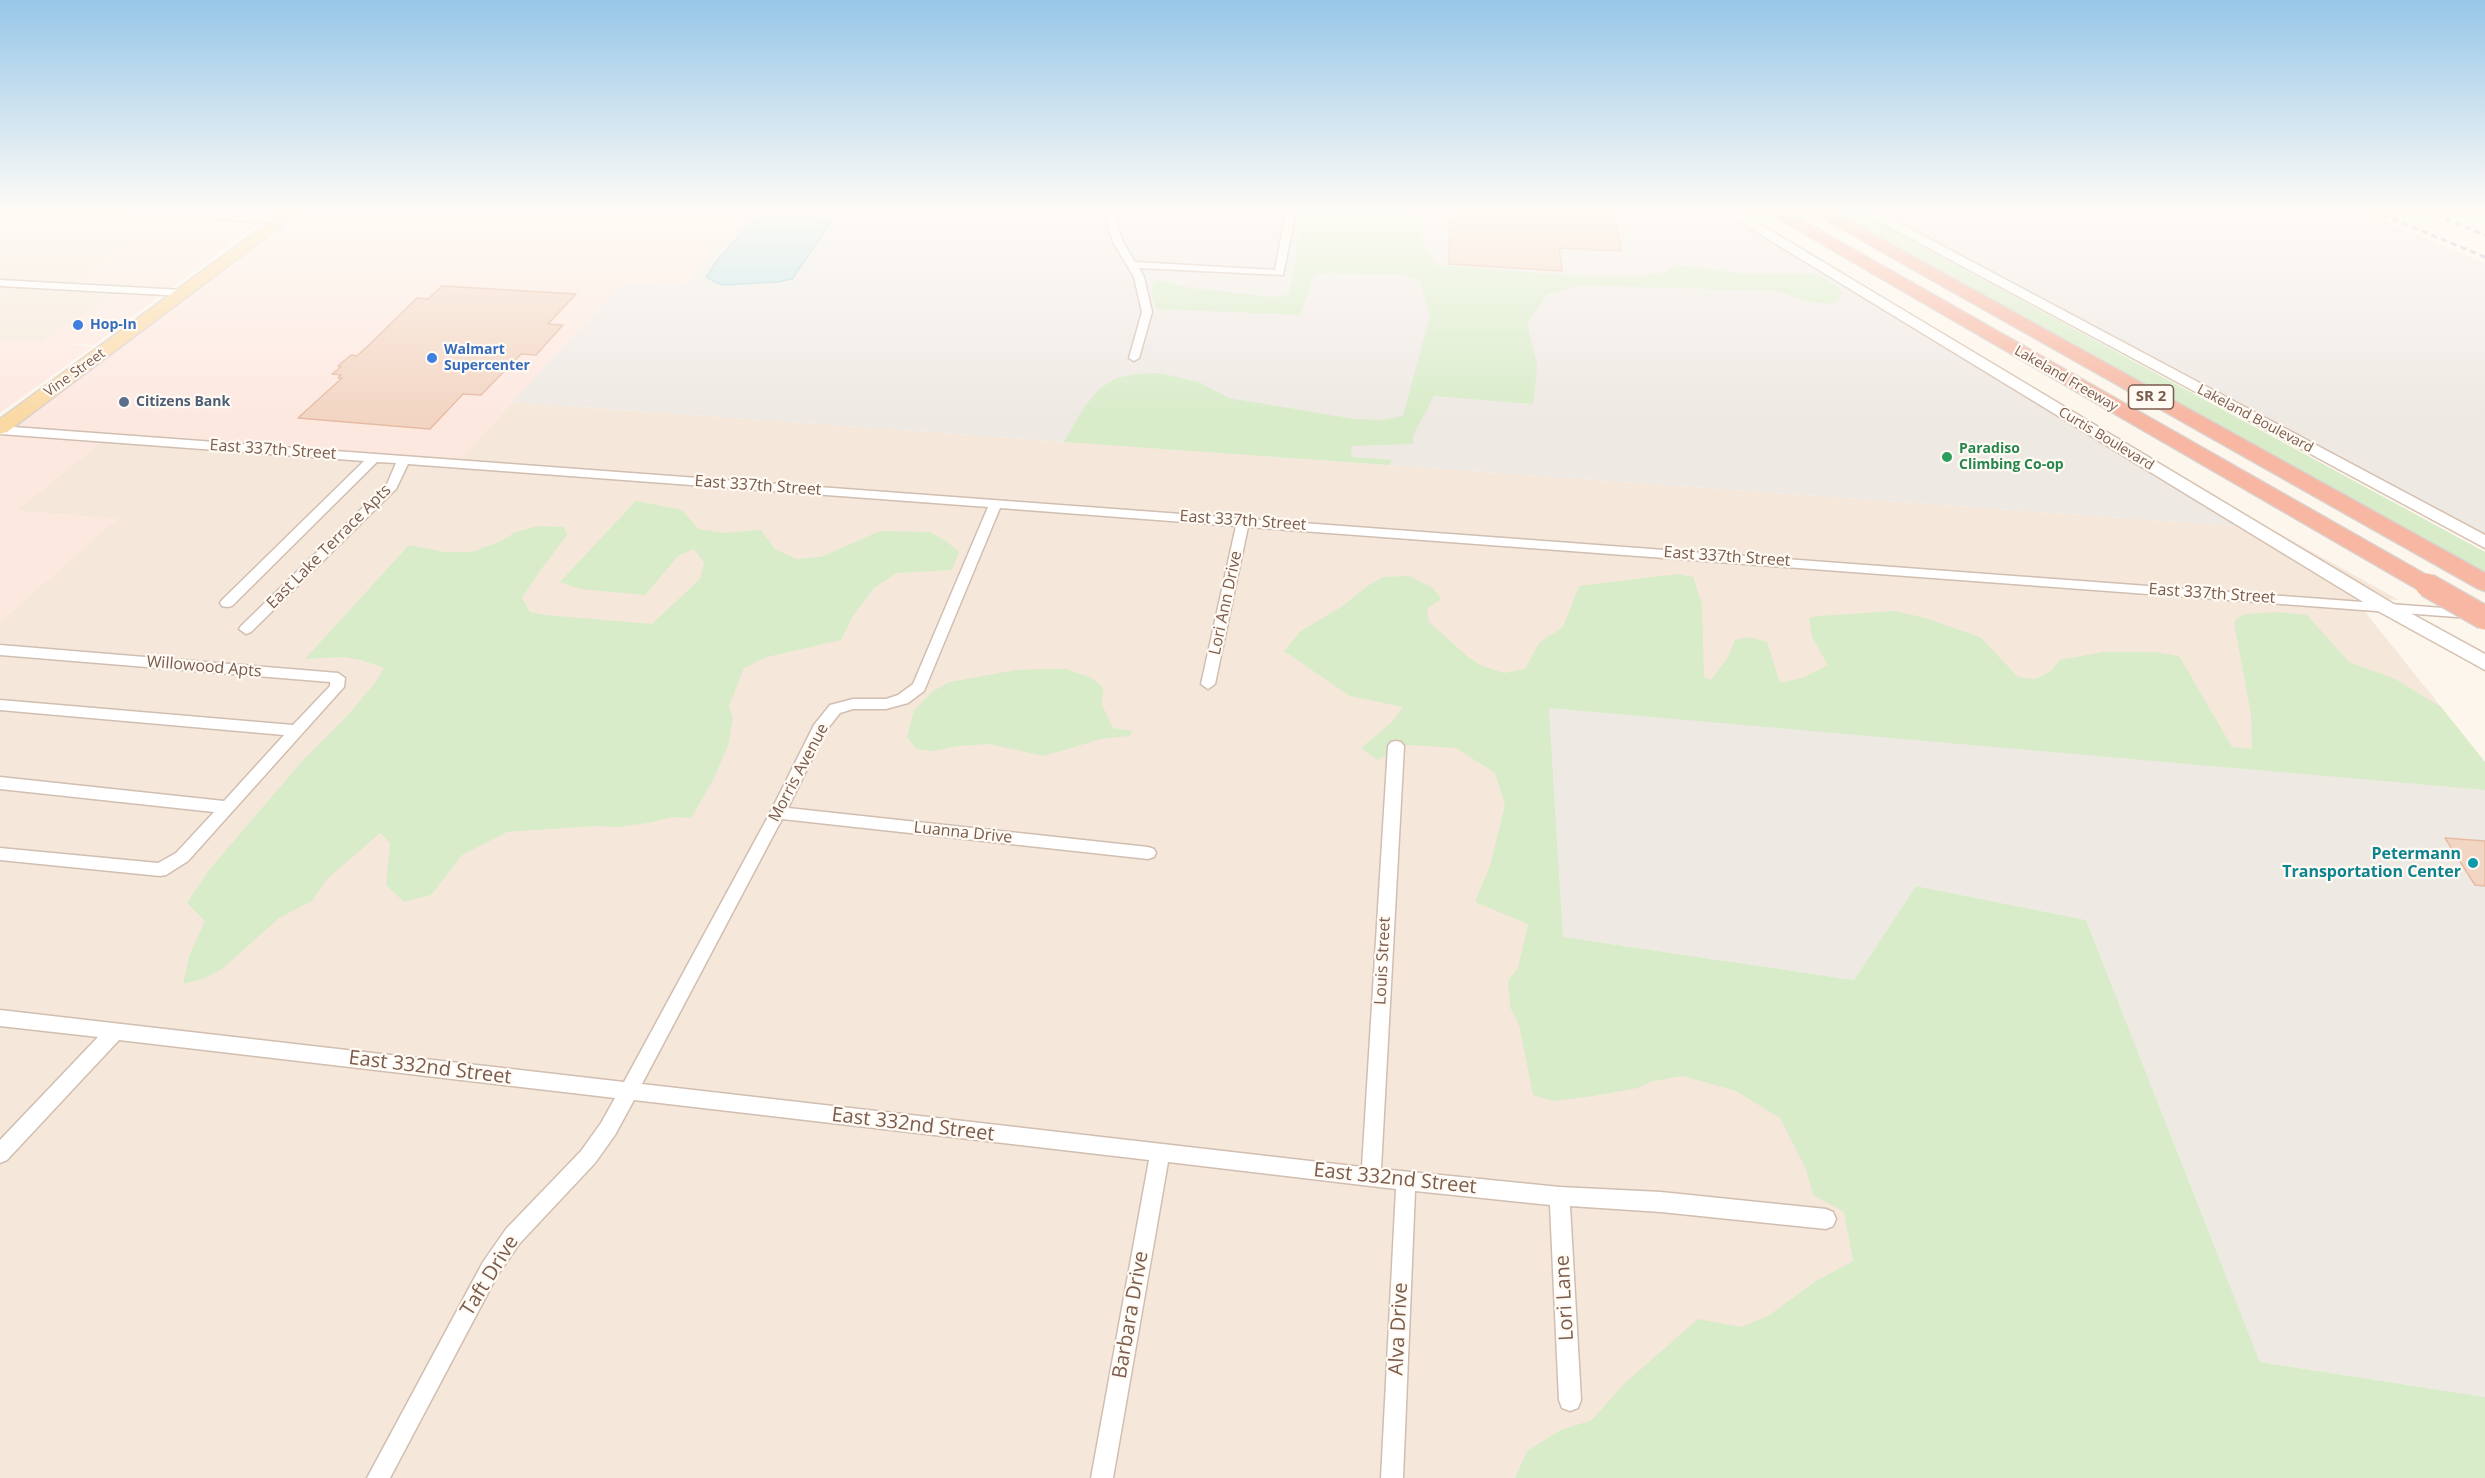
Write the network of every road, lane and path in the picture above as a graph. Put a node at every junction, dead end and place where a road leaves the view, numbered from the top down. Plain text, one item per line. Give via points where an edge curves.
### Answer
1 (201, 280) edge
2 (1139, 280) edge
3 (1842, 280) edge
4 (1894, 280) edge
5 (1942, 280) edge
6 (1995, 280) edge
7 (0, 283) edge
8 (183, 293) junction
9 (1134, 358) dead end
10 (0, 429) edge
11 (375, 457) junction
12 (404, 459) junction
13 (996, 503) junction
14 (1243, 521) junction
15 (2485, 542) edge
16 (2485, 583) edge
17 (227, 603) dead end
18 (2385, 607) junction
19 (2485, 616) edge
20 (246, 629) dead end
21 (0, 650) edge
22 (2485, 663) edge
23 (1208, 684) dead end
24 (0, 705) edge
25 (296, 732) junction
26 (1396, 746) dead end
27 (0, 783) edge
28 (227, 807) junction
29 (778, 813) junction
30 (1148, 853) dead end
31 (0, 854) edge
32 (0, 1018) edge
33 (116, 1032) junction
34 (629, 1092) junction
35 (1160, 1153) junction
36 (0, 1154) edge
37 (1371, 1177) junction
38 (1406, 1181) junction
39 (1560, 1196) junction
40 (1826, 1219) dead end
41 (1570, 1400) dead end
42 (378, 1478) edge
43 (1102, 1478) edge
44 (1392, 1478) edge

1 - 8 main road, Vine Street
2 - 9 street via 1147,312
3 - 18 street, Curtis Boulevard
4 - 19 highway, Lakeland Freeway / SR 2, bridge
5 - 16 highway, Lakeland Freeway / SR 2
6 - 15 street, Lakeland Boulevard
7 - 8 street
8 - 10 main road, Vine Street
10 - 11 street, East 337th Street
11 - 12 street, East 337th Street
11 - 17 street, East Lake Terrace Apts
12 - 13 street, East 337th Street
12 - 20 street, East Lake Terrace Apts via 392,486
13 - 14 street, East 337th Street
13 - 29 street, Morris Avenue via 919,687 903,699 886,704 853,704 835,709 819,729
14 - 18 street, East 337th Street
14 - 23 street, Lori Ann Drive
18 - 19 street, East 337th Street
18 - 22 street, Curtis Boulevard
21 - 25 street, Willowood Apts via 338,678 337,687
24 - 25 street
25 - 28 street, Willowood Apts
26 - 37 street, Louis Street
27 - 28 street
28 - 31 street, Willowood Apts via 182,857 160,870
29 - 30 street, Luanna Drive
29 - 34 street, Morris Avenue
32 - 33 street, East 332nd Street
33 - 34 street, East 332nd Street
33 - 36 street
34 - 35 street, East 332nd Street
34 - 42 street, Taft Drive via 588,1157 513,1236 490,1269
35 - 37 street, East 332nd Street
35 - 43 street, Barbara Drive
37 - 38 street, East 332nd Street
38 - 39 street, East 332nd Street
38 - 44 street, Alva Drive
39 - 40 street, East 332nd Street
39 - 41 street, Lori Lane

